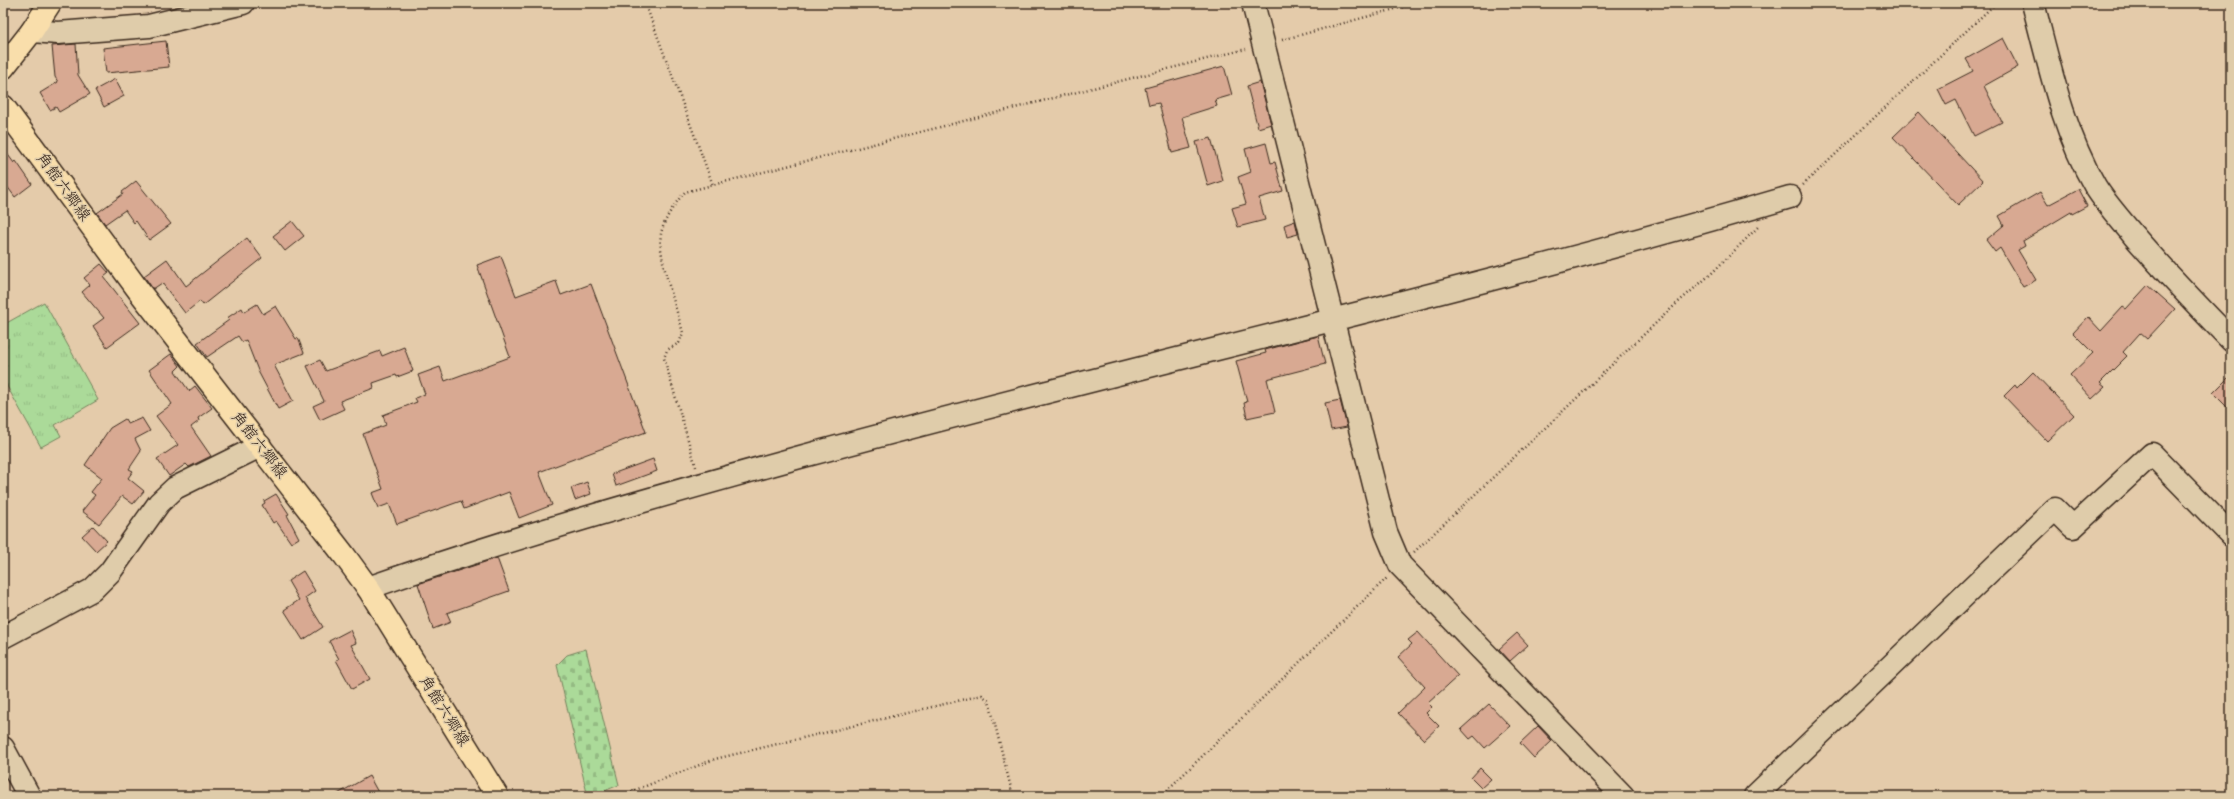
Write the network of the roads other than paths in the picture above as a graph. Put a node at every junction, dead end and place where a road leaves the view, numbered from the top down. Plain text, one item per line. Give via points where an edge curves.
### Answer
1 (50, 3) edge
2 (243, 3) edge
3 (1253, 3) edge
4 (2033, 3) edge
5 (32, 31) junction
6 (3, 68) edge
7 (3, 106) edge
8 (1790, 197) road end
9 (1332, 321) junction
10 (2231, 340) edge
11 (260, 446) junction
12 (2231, 535) edge
13 (368, 588) junction
14 (3, 637) edge
15 (3, 748) edge
16 (29, 796) edge
17 (497, 796) edge
18 (1623, 796) edge
19 (1755, 796) edge

1 - 5 main road
2 - 5 street via 149,26 58,33
3 - 9 street
4 - 10 street via 2064,112 2096,186 2154,260
5 - 6 main road
7 - 11 main road, 角館六郷線 via 142,295
8 - 9 street via 1673,231
9 - 13 street via 934,421 701,485 463,554
9 - 18 street via 1386,532 1400,565
11 - 13 main road, 角館六郷線
11 - 14 street via 175,488 159,503 110,572 92,590
12 - 19 street via 2152,454 2073,527 2055,509
13 - 17 main road, 角館六郷線
15 - 16 street

